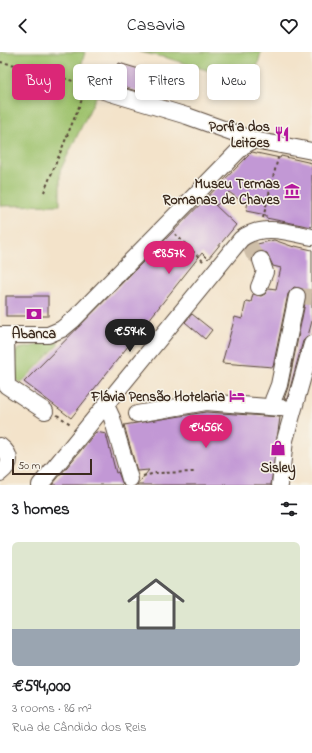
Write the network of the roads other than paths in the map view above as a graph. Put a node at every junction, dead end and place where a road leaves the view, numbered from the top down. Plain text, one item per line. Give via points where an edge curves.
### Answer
1 (127, 98) edge
2 (254, 140) junction
3 (312, 152) edge
4 (312, 236) edge
5 (261, 260) tunnel mouth
6 (259, 287) dead end
7 (295, 297) dead end
8 (3, 335) edge
9 (312, 344) edge
10 (3, 387) edge
11 (273, 400) dead end
12 (106, 405) junction
13 (293, 410) junction
14 (52, 413) road end
15 (137, 414) dead end
16 (0, 446) edge
17 (0, 474) edge
18 (130, 479) road end
19 (40, 485) edge
20 (280, 485) edge

1 - 2 street
2 - 3 street
2 - 8 street via 243,146 62,329 48,335
4 - 12 street via 276,230 249,237 215,272
5 - 6 street via 265,272
7 - 11 street via 279,385
8 - 10 street
9 - 13 street
10 - 14 street
12 - 18 street
12 - 19 street
13 - 15 street via 206,402
13 - 20 street via 285,440
16 - 17 street via 9,456 5,469

